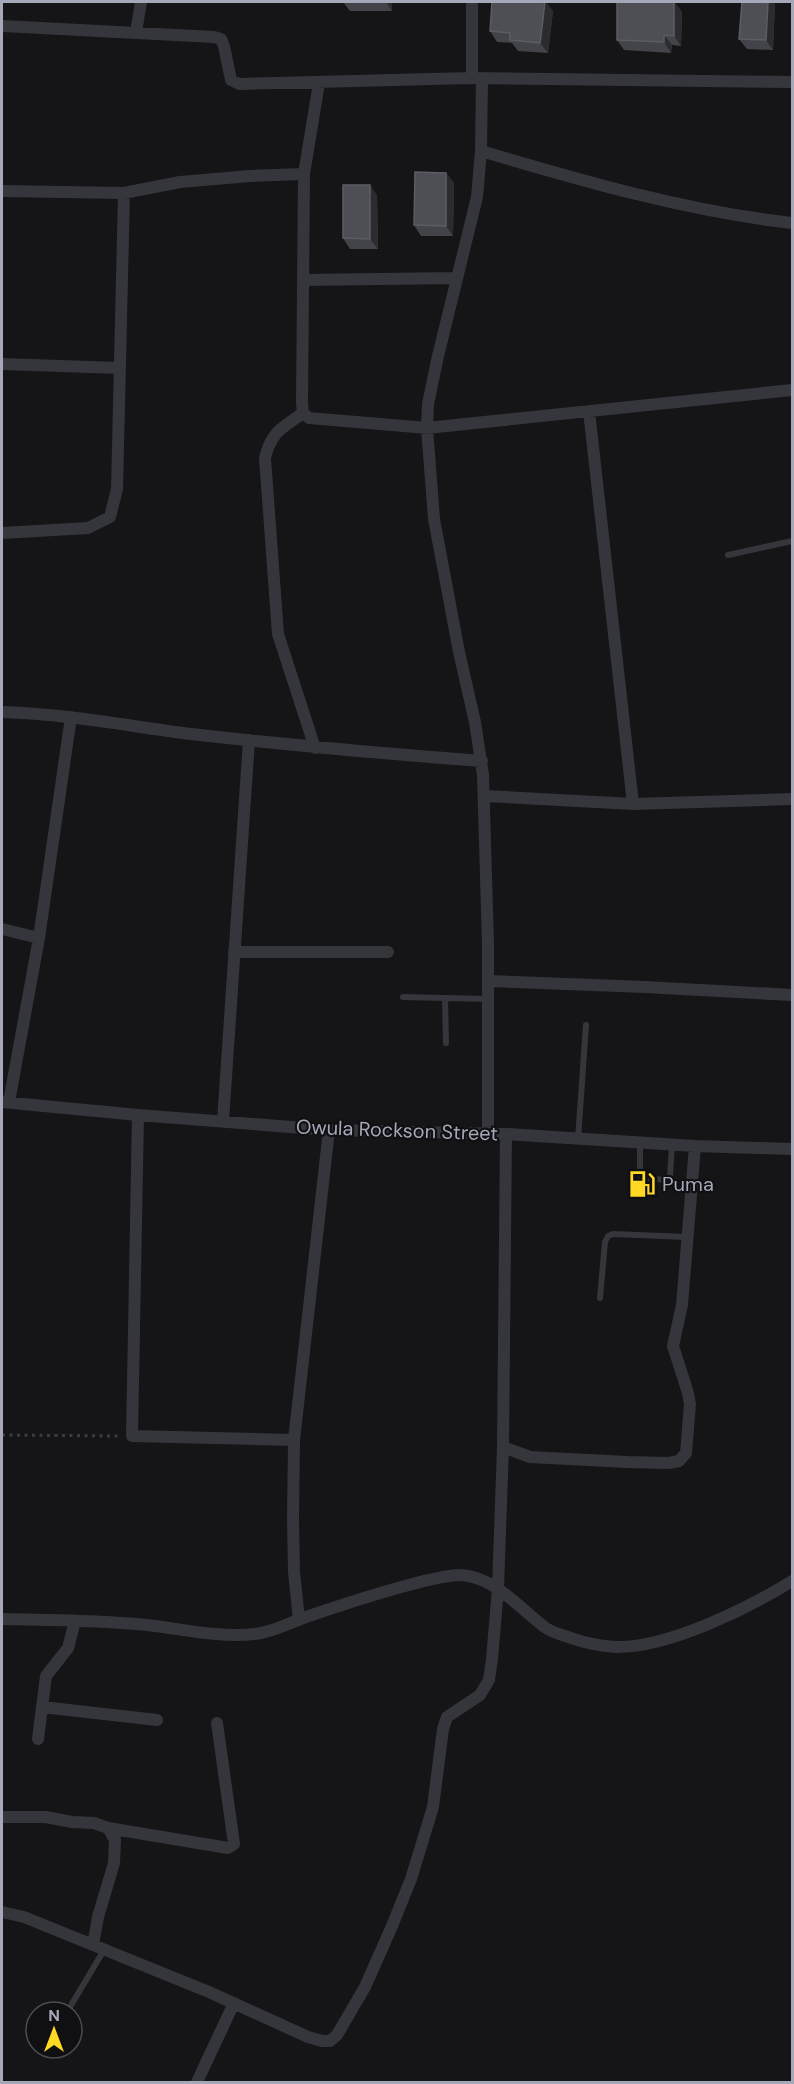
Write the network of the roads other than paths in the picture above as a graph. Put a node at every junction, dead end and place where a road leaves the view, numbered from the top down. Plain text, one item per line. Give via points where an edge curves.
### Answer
1 (141, 2) edge
2 (472, 2) edge
3 (2, 26) edge
4 (136, 32) junction
5 (477, 78) junction
6 (792, 82) edge
7 (319, 83) junction
8 (481, 151) junction
9 (304, 174) junction
10 (2, 191) edge
11 (124, 193) junction
12 (792, 223) edge
13 (456, 278) junction
14 (304, 280) junction
15 (2, 364) edge
16 (119, 368) junction
17 (792, 390) edge
18 (589, 411) junction
19 (303, 413) junction
20 (426, 428) junction
21 (2, 533) edge
22 (792, 541) edge
23 (728, 555) dead end
24 (2, 712) edge
25 (71, 717) junction
26 (249, 741) junction
27 (315, 748) junction
28 (482, 761) junction
29 (485, 796) junction
30 (792, 799) edge
31 (633, 804) junction
32 (2, 929) edge
33 (39, 938) junction
34 (234, 952) junction
35 (388, 952) dead end
36 (488, 981) junction
37 (792, 995) edge
38 (403, 997) dead end
39 (445, 998) junction
40 (488, 999) junction
41 (586, 1025) dead end
42 (446, 1043) dead end
43 (5, 1102) edge
44 (138, 1115) junction
45 (223, 1121) junction
46 (329, 1130) junction
47 (488, 1134) junction
48 (506, 1134) junction
49 (578, 1139) junction
50 (640, 1142) junction
51 (672, 1144) junction
52 (696, 1146) junction
53 (792, 1149) edge
54 (688, 1237) junction
55 (600, 1298) dead end
56 (294, 1440) junction
57 (503, 1447) junction
58 (792, 1581) edge
59 (498, 1588) junction
60 (2, 1619) edge
61 (299, 1619) junction
62 (75, 1620) junction
63 (42, 1707) junction
64 (157, 1720) dead end
65 (217, 1723) dead end
66 (38, 1738) dead end
67 (2, 1817) edge
68 (108, 1828) junction
69 (2, 1912) edge
70 (99, 1948) junction
71 (73, 2000) edge
72 (234, 2003) junction
73 (197, 2082) edge

1 - 4 street
2 - 5 street
3 - 4 street
4 - 7 street via 220,39 234,83
5 - 6 street
5 - 7 street
5 - 8 street
7 - 9 street
8 - 12 street via 706,210
8 - 13 street via 470,234
9 - 11 street via 180,182
9 - 14 street
10 - 11 street
11 - 16 street
13 - 14 street
13 - 20 street
14 - 19 street
15 - 16 street
16 - 21 street via 117,489 110,517 88,528
17 - 18 street
18 - 20 street
18 - 31 street
19 - 20 street via 309,418
19 - 27 street via 269,442 265,458 278,634
20 - 28 street via 439,551
22 - 23 lane
24 - 25 street
25 - 26 street
25 - 33 street
26 - 27 street
26 - 34 street
27 - 28 street
28 - 29 street
29 - 31 street
29 - 36 street
30 - 31 street
32 - 33 street
33 - 43 street
34 - 35 street
34 - 45 street
36 - 37 street
36 - 40 street
38 - 39 lane
39 - 40 lane
39 - 42 lane
40 - 47 street
41 - 49 lane
43 - 44 street, Owula Rockson Street
44 - 45 street, Owula Rockson Street
44 - 56 street via 132,1436
45 - 46 street, Owula Rockson Street
46 - 47 street, Owula Rockson Street
46 - 56 street
47 - 48 street, Owula Rockson Street
48 - 49 street, Owula Rockson Street
48 - 57 street
49 - 50 street, Owula Rockson Street
50 - 51 street, Owula Rockson Street
50 - 51 lane via 642,1177 664,1180 670,1176
51 - 52 street, Owula Rockson Street
52 - 53 street, Owula Rockson Street
52 - 54 street
54 - 55 lane via 608,1236
54 - 57 street via 682,1305 673,1346 690,1404 686,1453 679,1461 530,1457
56 - 61 street via 294,1572
57 - 59 street
58 - 59 street via 695,1629 617,1647 585,1643 549,1631
59 - 61 street via 478,1578 459,1575 351,1601
59 - 72 street via 489,1680 480,1695 447,1717 433,1807 411,1879 365,1987 337,2035 322,2041
60 - 62 street
61 - 62 street via 256,1634 224,1636
62 - 63 street via 68,1648 46,1676
63 - 64 street
63 - 66 street
65 - 68 street via 234,1845 228,1848
67 - 68 street via 46,1817
68 - 70 street via 115,1840 114,1863 98,1917
69 - 70 street
70 - 71 lane
70 - 72 street
72 - 73 street

